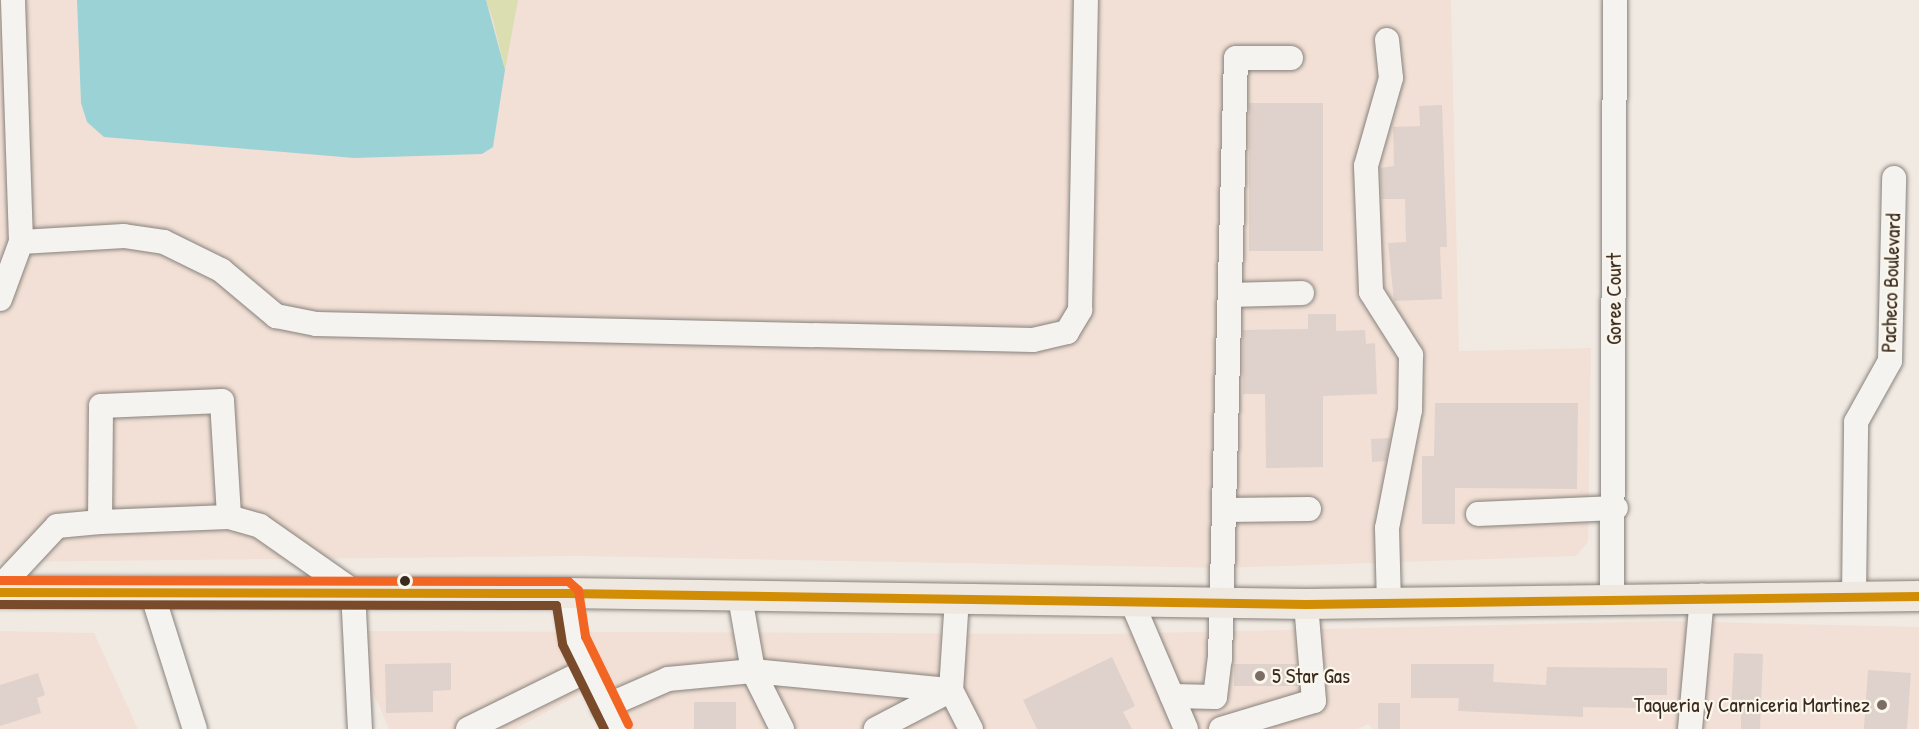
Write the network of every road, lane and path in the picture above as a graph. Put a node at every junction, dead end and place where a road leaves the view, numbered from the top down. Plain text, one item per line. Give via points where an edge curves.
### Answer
1 (13, 0) edge
2 (1086, 0) edge
3 (1615, 0) edge
4 (1387, 40) dead end
5 (1291, 58) dead end
6 (1894, 178) dead end
7 (21, 242) junction
8 (1302, 293) dead end
9 (1231, 295) junction
10 (0, 299) edge
11 (1616, 508) junction
12 (1309, 509) dead end
13 (1227, 510) junction
14 (1478, 514) dead end
15 (229, 517) junction
16 (100, 522) junction
17 (0, 589) edge
18 (353, 591) junction
19 (152, 593) junction
20 (566, 593) junction
21 (1702, 596) junction
22 (1854, 596) junction
23 (1919, 596) edge
24 (740, 597) junction
25 (957, 598) junction
26 (1612, 598) junction
27 (1131, 600) junction
28 (1222, 603) junction
29 (1306, 604) junction
30 (1389, 604) junction
31 (753, 671) junction
32 (584, 672) junction
33 (951, 690) junction
34 (1172, 696) junction
35 (1215, 697) junction
36 (604, 707) junction
37 (1223, 728) edge
38 (195, 729) edge
39 (360, 729) edge
40 (468, 729) edge
41 (617, 729) edge
42 (782, 729) edge
43 (876, 729) edge
44 (971, 729) edge
45 (1186, 729) edge
46 (1690, 729) edge

1 - 7 street
2 - 7 street via 1080,310 1066,332 1033,340 316,324 276,316 221,270 164,242 124,236
3 - 11 street, Goree Court
4 - 30 street via 1390,78 1366,166 1371,292 1412,355 1410,410 1387,528
5 - 9 street via 1236,58
6 - 22 street, Pacheco Boulevard via 1890,361 1856,422
7 - 10 street
8 - 9 street
9 - 13 street
11 - 14 street
11 - 26 street, Goree Court
12 - 13 street
13 - 28 street
15 - 16 street
15 - 16 street via 222,400 101,406
15 - 18 street via 260,526
16 - 17 street via 57,526
17 - 19 main road
18 - 19 main road
18 - 20 main road
18 - 39 street
19 - 38 street
20 - 24 main road
20 - 32 street via 573,640
21 - 22 main road
21 - 26 main road
21 - 46 street
22 - 23 main road
24 - 25 main road
24 - 31 street
25 - 27 main road
25 - 33 street
26 - 30 main road
27 - 28 main road
27 - 34 street
28 - 29 main road
28 - 35 street
29 - 30 main road
29 - 37 street via 1314,702
31 - 33 street
31 - 36 street via 668,679
31 - 42 street
32 - 36 street
32 - 40 street
33 - 43 street
33 - 44 street
34 - 35 street
34 - 45 street
35 - 37 street
36 - 41 street

